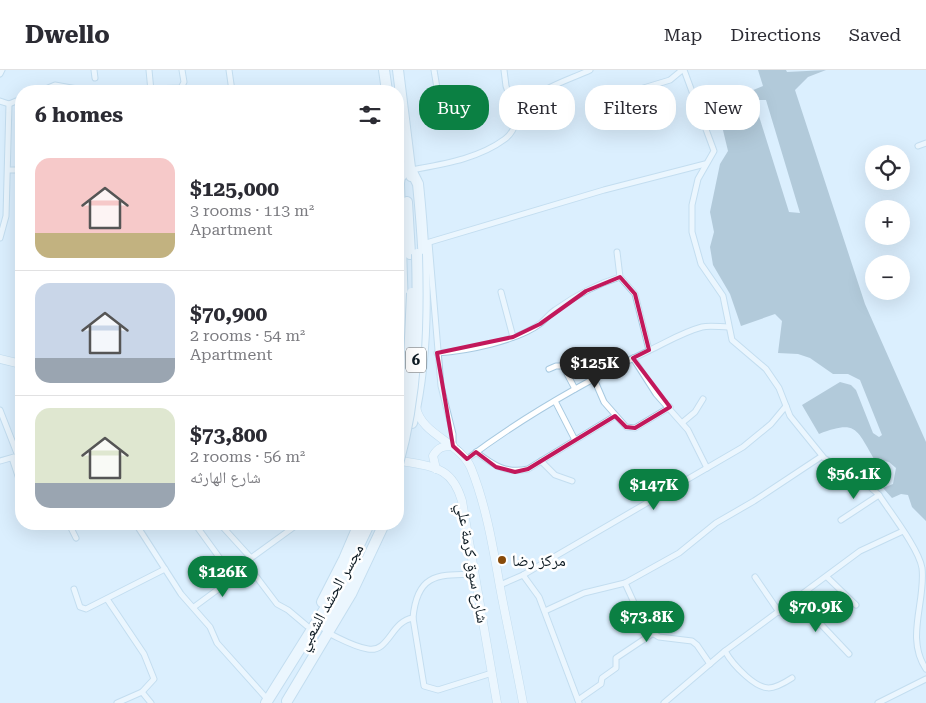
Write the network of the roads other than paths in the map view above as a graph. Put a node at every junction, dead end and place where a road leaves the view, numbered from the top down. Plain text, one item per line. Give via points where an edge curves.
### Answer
1 (2, 70) edge
2 (94, 70) edge
3 (149, 70) edge
4 (182, 70) edge
5 (229, 70) edge
6 (384, 70) edge
7 (398, 70) edge
8 (435, 70) edge
9 (504, 70) edge
10 (589, 70) edge
11 (683, 70) edge
12 (0, 74) edge
13 (95, 78) dead end
14 (150, 85) edge
15 (182, 85) edge
16 (231, 85) edge
17 (387, 85) edge
18 (399, 85) edge
19 (437, 85) edge
20 (506, 85) edge
21 (558, 85) edge
22 (654, 85) edge
23 (0, 101) edge
24 (15, 102) edge
25 (9, 104) junction
26 (514, 130) edge
27 (926, 143) edge
28 (404, 145) edge
29 (918, 146) dead end
30 (705, 164) junction
31 (404, 166) edge
32 (8, 170) junction
33 (15, 170) edge
34 (406, 170) junction
35 (404, 174) edge
36 (0, 238) edge
37 (420, 249) junction
38 (617, 252) dead end
39 (620, 277) junction
40 (502, 292) dead end
41 (728, 326) junction
42 (513, 337) junction
43 (649, 350) junction
44 (437, 353) junction
45 (633, 358) junction
46 (0, 359) edge
47 (15, 363) edge
48 (550, 369) dead end
49 (594, 379) junction
50 (575, 389) junction
51 (404, 392) edge
52 (703, 399) dead end
53 (555, 401) junction
54 (416, 406) junction
55 (786, 406) junction
56 (670, 407) junction
57 (0, 410) edge
58 (615, 416) junction
59 (413, 418) junction
60 (683, 422) junction
61 (404, 423) edge
62 (404, 438) edge
63 (576, 440) junction
64 (15, 444) edge
65 (404, 446) edge
66 (453, 446) junction
67 (476, 452) junction
68 (822, 456) junction
69 (15, 457) edge
70 (12, 458) junction
71 (467, 459) junction
72 (0, 461) edge
73 (542, 461) junction
74 (404, 463) edge
75 (15, 467) edge
76 (707, 468) junction
77 (436, 469) junction
78 (572, 481) dead end
79 (879, 495) junction
80 (841, 520) dead end
81 (72, 530) edge
82 (140, 530) edge
83 (199, 530) edge
84 (225, 530) edge
85 (290, 530) edge
86 (356, 530) edge
87 (366, 530) edge
88 (375, 530) edge
89 (381, 530) edge
90 (902, 530) junction
91 (76, 538) dead end
92 (251, 558) junction
93 (246, 563) junction
94 (165, 569) junction
95 (475, 574) junction
96 (232, 575) junction
97 (523, 576) junction
98 (755, 577) dead end
99 (828, 577) junction
100 (625, 583) junction
101 (500, 586) junction
102 (74, 589) dead end
103 (107, 599) junction
104 (797, 599) junction
105 (856, 605) dead end
106 (194, 607) junction
107 (545, 611) junction
108 (779, 612) junction
109 (413, 618) junction
110 (307, 626) junction
111 (328, 633) junction
112 (652, 634) junction
113 (725, 651) junction
114 (849, 654) dead end
115 (710, 664) junction
116 (926, 669) edge
117 (293, 672) junction
118 (492, 673) junction
119 (792, 678) dead end
120 (926, 679) edge
121 (142, 692) junction
122 (267, 701) edge
123 (287, 702) edge
124 (579, 702) edge
125 (118, 703) edge
126 (151, 703) edge
127 (497, 703) edge
128 (523, 703) edge
129 (664, 703) edge
130 (878, 703) edge

1 - 12 street
2 - 13 street
3 - 14 street
4 - 15 street
5 - 16 street
6 - 17 highway
7 - 18 highway, 6
8 - 19 street
9 - 20 street
10 - 21 street
11 - 22 street via 670,80
11 - 30 street via 714,151
23 - 25 street
24 - 25 street
25 - 32 street
26 - 34 street via 494,146 462,160
27 - 29 street
28 - 34 highway, 6
30 - 37 street via 604,190
30 - 41 street via 692,205 692,232 700,264 723,296
31 - 34 highway, 6
32 - 33 street
32 - 36 street via 6,216
34 - 35 highway
34 - 37 highway, 6
37 - 44 street
37 - 51 highway, 6, bridge via 412,296
37 - 54 highway via 425,300
37 - 62 highway, 6, bridge via 416,362
38 - 39 street
39 - 42 street via 586,291 553,311 540,324
39 - 43 street via 635,294
40 - 42 street
41 - 43 street via 704,326
41 - 55 street via 732,340 766,369
42 - 44 street via 454,352
43 - 45 street
44 - 66 street
45 - 49 street
45 - 56 street via 656,394
46 - 47 main road
48 - 50 street via 563,366
49 - 50 street
49 - 58 street via 604,402
50 - 53 street
52 - 60 street
53 - 63 street
53 - 67 street
54 - 59 highway
54 - 66 main road, شارع سوق كرمة علي via 428,428
55 - 68 street via 796,425
55 - 76 street via 771,424 743,447
56 - 58 street via 635,428 626,427
56 - 60 street
57 - 64 street
58 - 63 street
59 - 61 highway
59 - 65 highway
60 - 76 street
63 - 73 street
66 - 71 main road, شارع سوق كرمة علي
66 - 77 main road via 436,450 433,456
67 - 71 street
67 - 73 street via 496,467 515,472
68 - 79 street
68 - 100 street via 716,523 679,553
69 - 70 street
70 - 72 street
70 - 75 street
71 - 101 main road, شارع سوق كرمة علي
73 - 78 street via 555,475
74 - 77 main road, شارع سوق كرمة علي
76 - 97 street
77 - 95 main road, شارع سوق كرمة علي via 448,474 458,486
79 - 80 street
79 - 90 street
81 - 91 street
82 - 94 street
83 - 96 street
84 - 92 street
85 - 92 street
86 - 110 highway
87 - 117 highway, مجسر الحشد الشعبي
88 - 117 highway via 360,562
89 - 111 highway via 358,581
90 - 99 street via 860,551
90 - 116 street via 922,567 917,648
92 - 93 street
93 - 96 street
93 - 110 street via 277,604
94 - 103 street
94 - 106 street
95 - 109 street via 431,578 425,582 414,607
95 - 118 main road, شارع سوق كرمة علي
96 - 106 street via 232,579
97 - 101 street
97 - 107 street
98 - 108 street
99 - 104 street
99 - 105 street
100 - 107 street via 584,593
100 - 112 street via 638,614
101 - 128 main road, شارع سوق كرمة علي
102 - 103 street via 83,609
103 - 121 street via 144,654 154,675 152,684
104 - 108 street
104 - 114 street
106 - 122 street via 210,627 216,643
107 - 124 street
108 - 113 street
109 - 111 street via 399,623 385,643 370,650
109 - 118 street via 424,686 438,690
110 - 122 highway via 270,688
111 - 123 highway
112 - 115 street via 692,641
112 - 124 street via 616,658 616,668
113 - 115 street
113 - 119 street via 732,664 759,688 773,688
115 - 129 street
117 - 122 highway
117 - 123 highway
118 - 127 main road, شارع سوق كرمة علي
120 - 130 street
121 - 125 street
121 - 126 street

